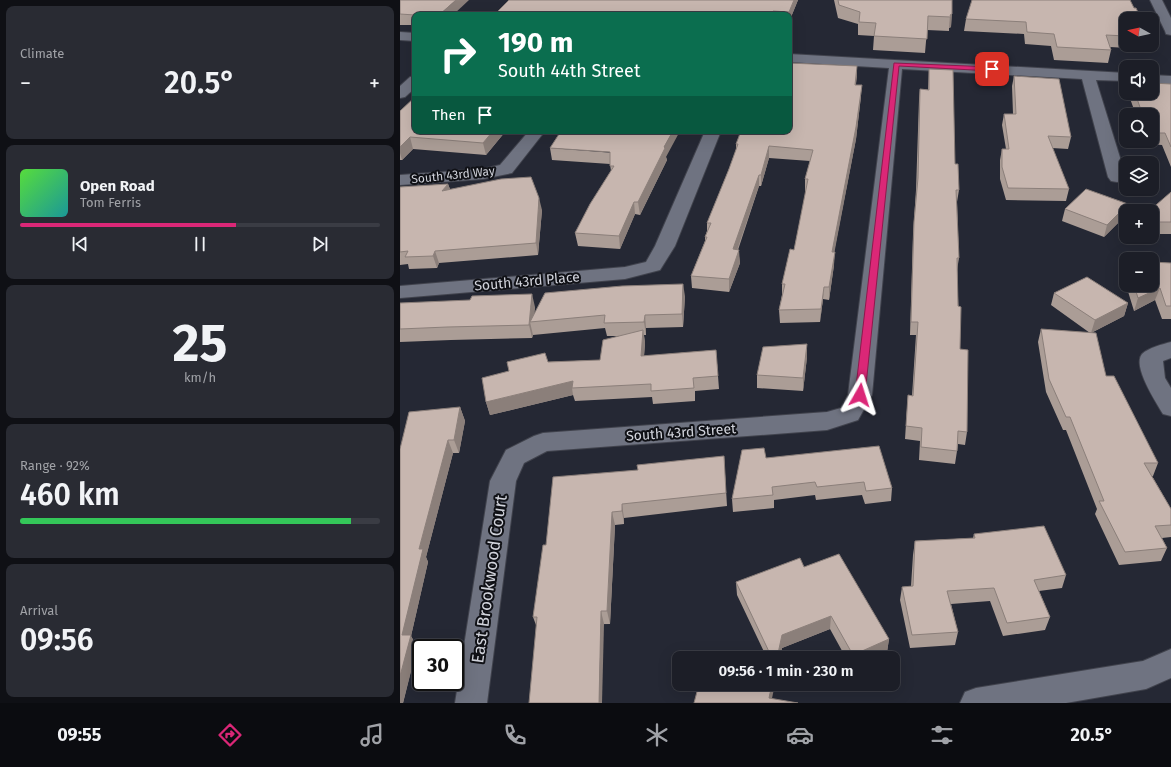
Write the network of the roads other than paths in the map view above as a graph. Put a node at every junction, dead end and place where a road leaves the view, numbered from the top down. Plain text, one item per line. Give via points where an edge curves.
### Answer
1 (1156, 0) edge
2 (1171, 31) edge
3 (400, 36) edge
4 (412, 37) edge
5 (792, 58) edge
6 (896, 64) junction
7 (1088, 75) junction
8 (1119, 77) edge
9 (1159, 79) edge
10 (1171, 80) edge
11 (412, 83) edge
12 (400, 94) edge
13 (534, 134) edge
14 (712, 134) edge
15 (1117, 177) dead end
16 (400, 180) edge
17 (400, 292) edge
18 (1161, 353) edge
19 (1171, 408) edge
20 (515, 457) joint
21 (1171, 663) edge
22 (471, 703) edge
23 (976, 703) edge

1 - 2 street
3 - 4 street
5 - 6 street
6 - 7 street
6 - 20 street, South 43rd Street via 860,395 850,414 827,421 543,442
7 - 8 street
7 - 15 street
9 - 10 street
11 - 12 street
13 - 16 street, South 43rd Way via 506,169 483,174
14 - 17 street, South 43rd Place via 665,246 653,266 625,273
18 - 19 street via 1154,378
20 - 22 street, East Brookwood Court via 503,481
21 - 23 street via 1146,675

